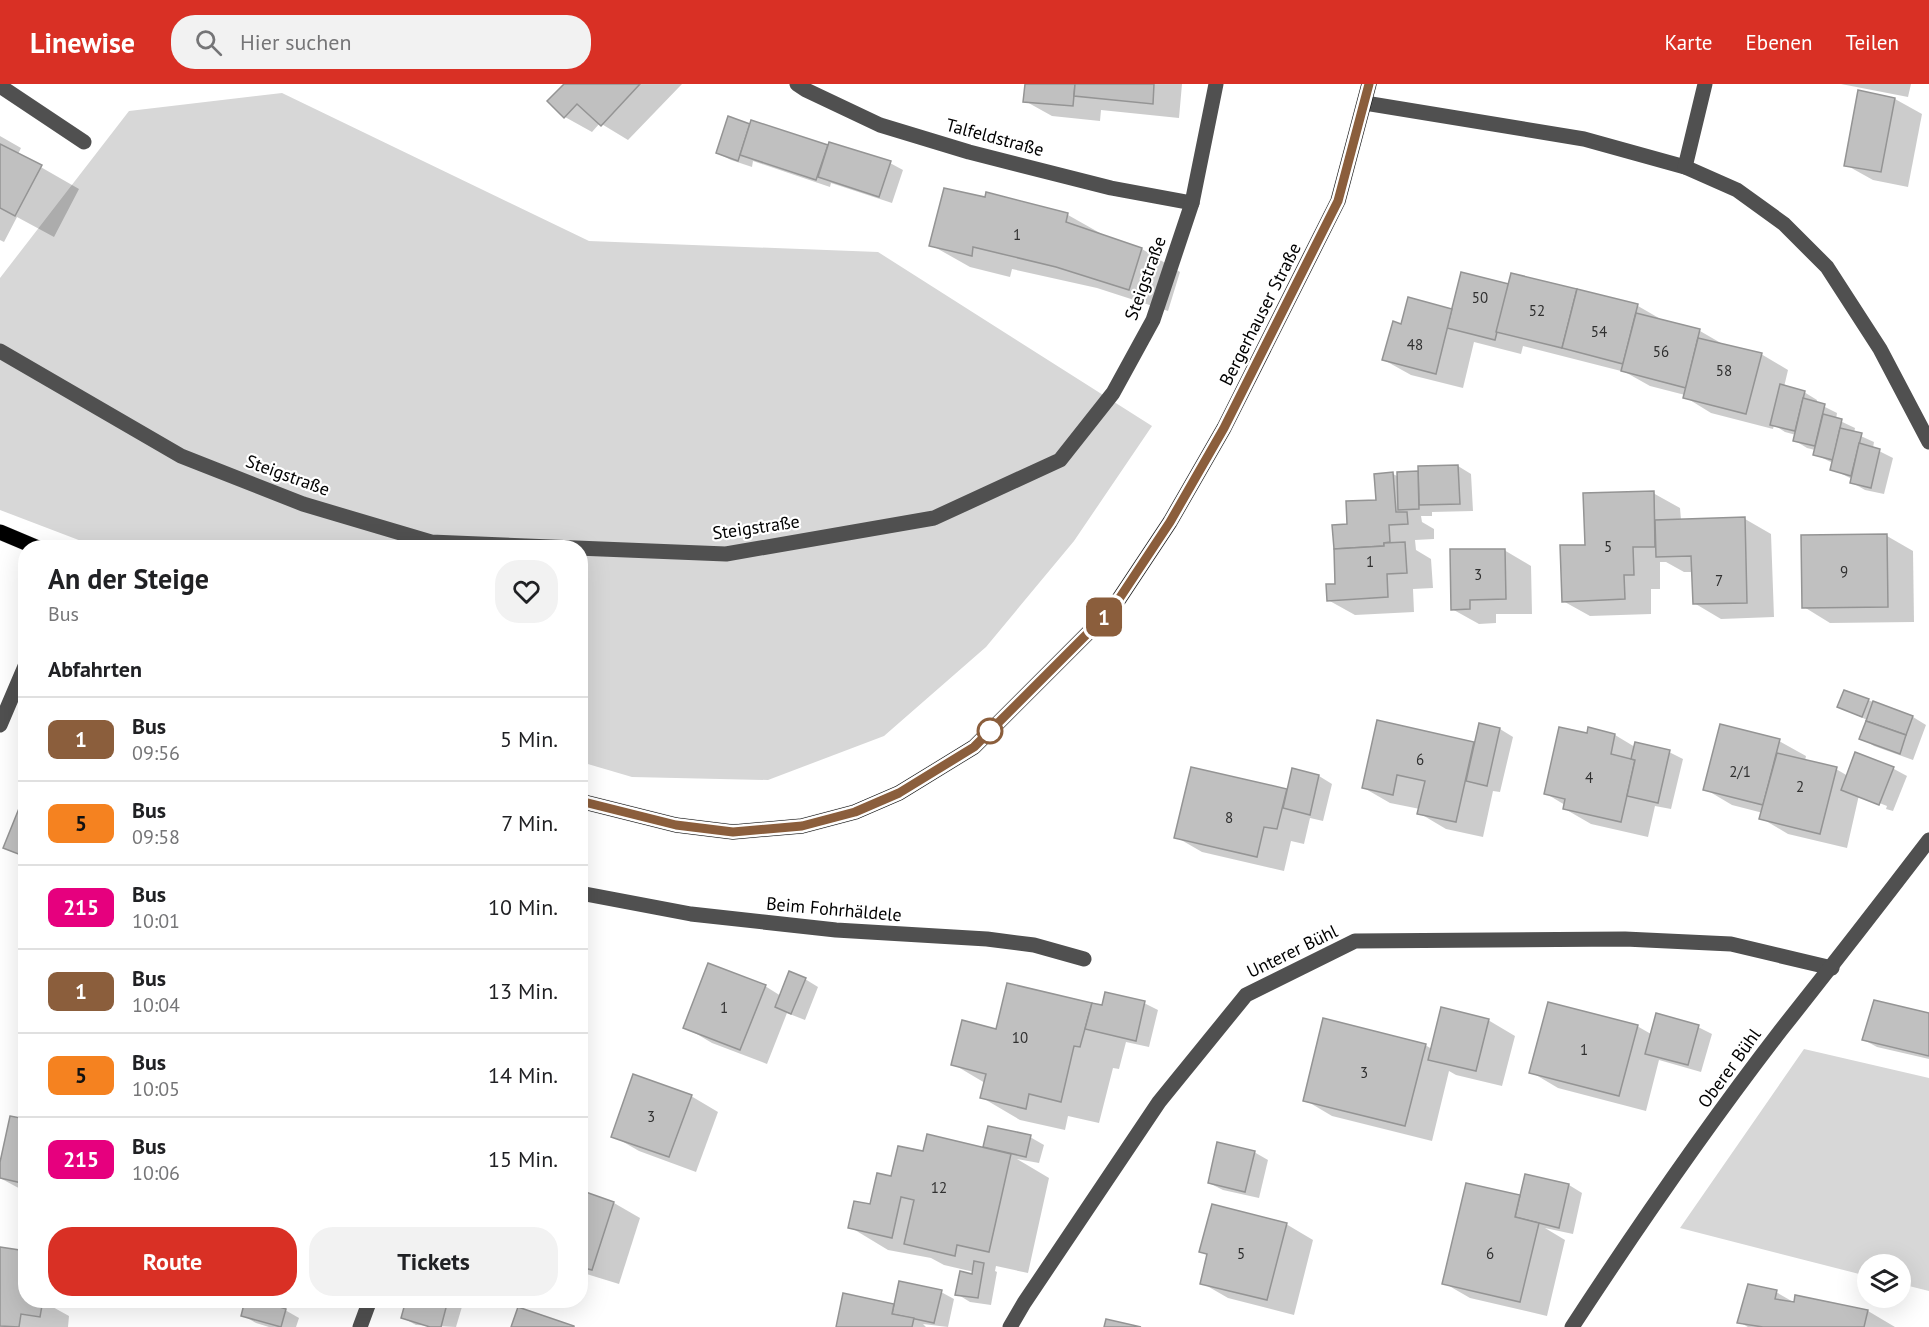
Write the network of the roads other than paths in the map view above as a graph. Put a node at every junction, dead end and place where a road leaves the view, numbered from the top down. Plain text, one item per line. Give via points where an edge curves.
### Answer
1 (1216, 84) edge
2 (1369, 84) edge
3 (1705, 84) edge
4 (0, 86) edge
5 (803, 86) edge
6 (1365, 103) junction
7 (84, 142) dead end
8 (1685, 167) junction
9 (1192, 203) junction
10 (0, 351) edge
11 (1928, 440) edge
12 (0, 532) edge
13 (19, 540) edge
14 (424, 540) edge
15 (588, 548) edge
16 (18, 683) edge
17 (0, 725) edge
18 (588, 803) edge
19 (1929, 840) edge
20 (588, 895) edge
21 (1084, 960) dead end
22 (1832, 968) junction
23 (367, 1308) edge
24 (360, 1327) edge
25 (1010, 1327) edge
26 (1572, 1327) edge

1 - 9 street, Steigstraße
2 - 6 main road, Bergerhauser Straße
3 - 8 street
4 - 7 street
5 - 9 street, Talfeldstraße via 880,125 969,152 1111,188
6 - 8 street via 1584,139
6 - 18 main road, Bergerhauser Straße via 1338,201 1224,428 1170,522 1113,608 974,747 899,793 855,812 802,826 733,832 676,825
8 - 11 street via 1737,190 1784,224 1827,267 1880,350
9 - 15 street, Steigstraße via 1153,320 1113,393 1060,460 934,518 726,554
10 - 14 street, Steigstraße via 181,456 303,504
12 - 13 main road
16 - 17 street
19 - 22 street, Oberer Bühl
20 - 21 street, Beim Fohrhäldele via 691,914 1034,945
22 - 25 street, Unterer Bühl via 1731,944 1625,939 1355,941 1246,995 1159,1102
22 - 26 street, Oberer Bühl via 1709,1128
23 - 24 street

